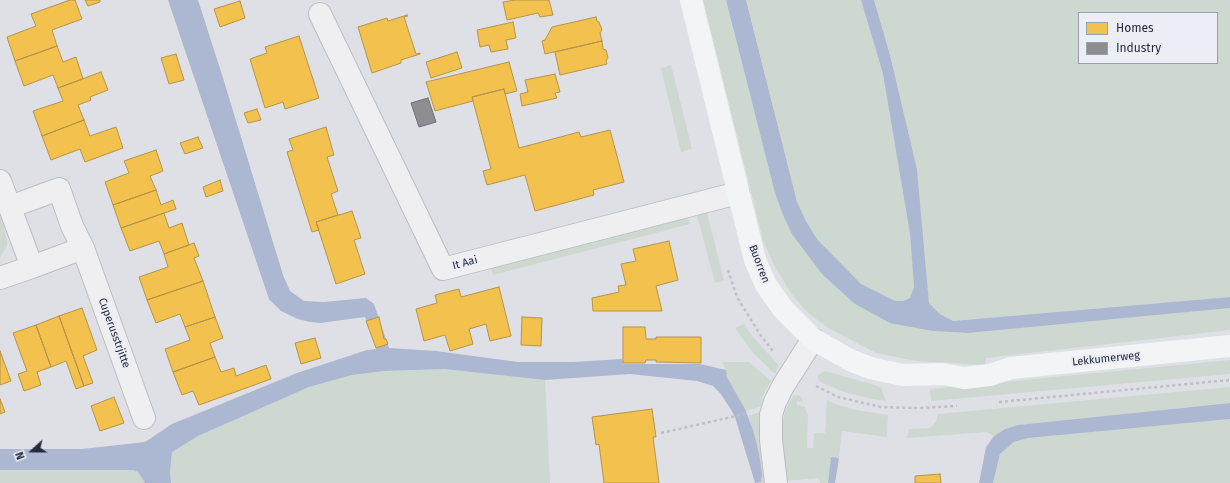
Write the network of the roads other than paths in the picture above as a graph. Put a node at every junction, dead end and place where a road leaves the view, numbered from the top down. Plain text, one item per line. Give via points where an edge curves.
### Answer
1 (691, 0) edge
2 (320, 14) dead end
3 (0, 181) edge
4 (738, 193) junction
5 (10, 207) junction
6 (83, 248) junction
7 (32, 267) junction
8 (0, 278) edge
9 (813, 339) junction
10 (1230, 346) edge
11 (983, 376) joint
12 (144, 418) dead end
13 (776, 483) edge

1 - 4 main road, Buorren
2 - 4 street, It Aai via 443,269
3 - 5 street
4 - 9 main road, Buorren via 755,260 766,285 783,309
5 - 6 street, Cuperusstrjitte via 58,189
5 - 7 street
6 - 7 street
6 - 12 street, Cuperusstrjitte
7 - 8 street
9 - 11 main road, Buorren via 850,360 886,372 903,375 942,374 964,378
9 - 13 street via 783,386 771,415
10 - 11 main road, Lekkumerweg via 1011,368

